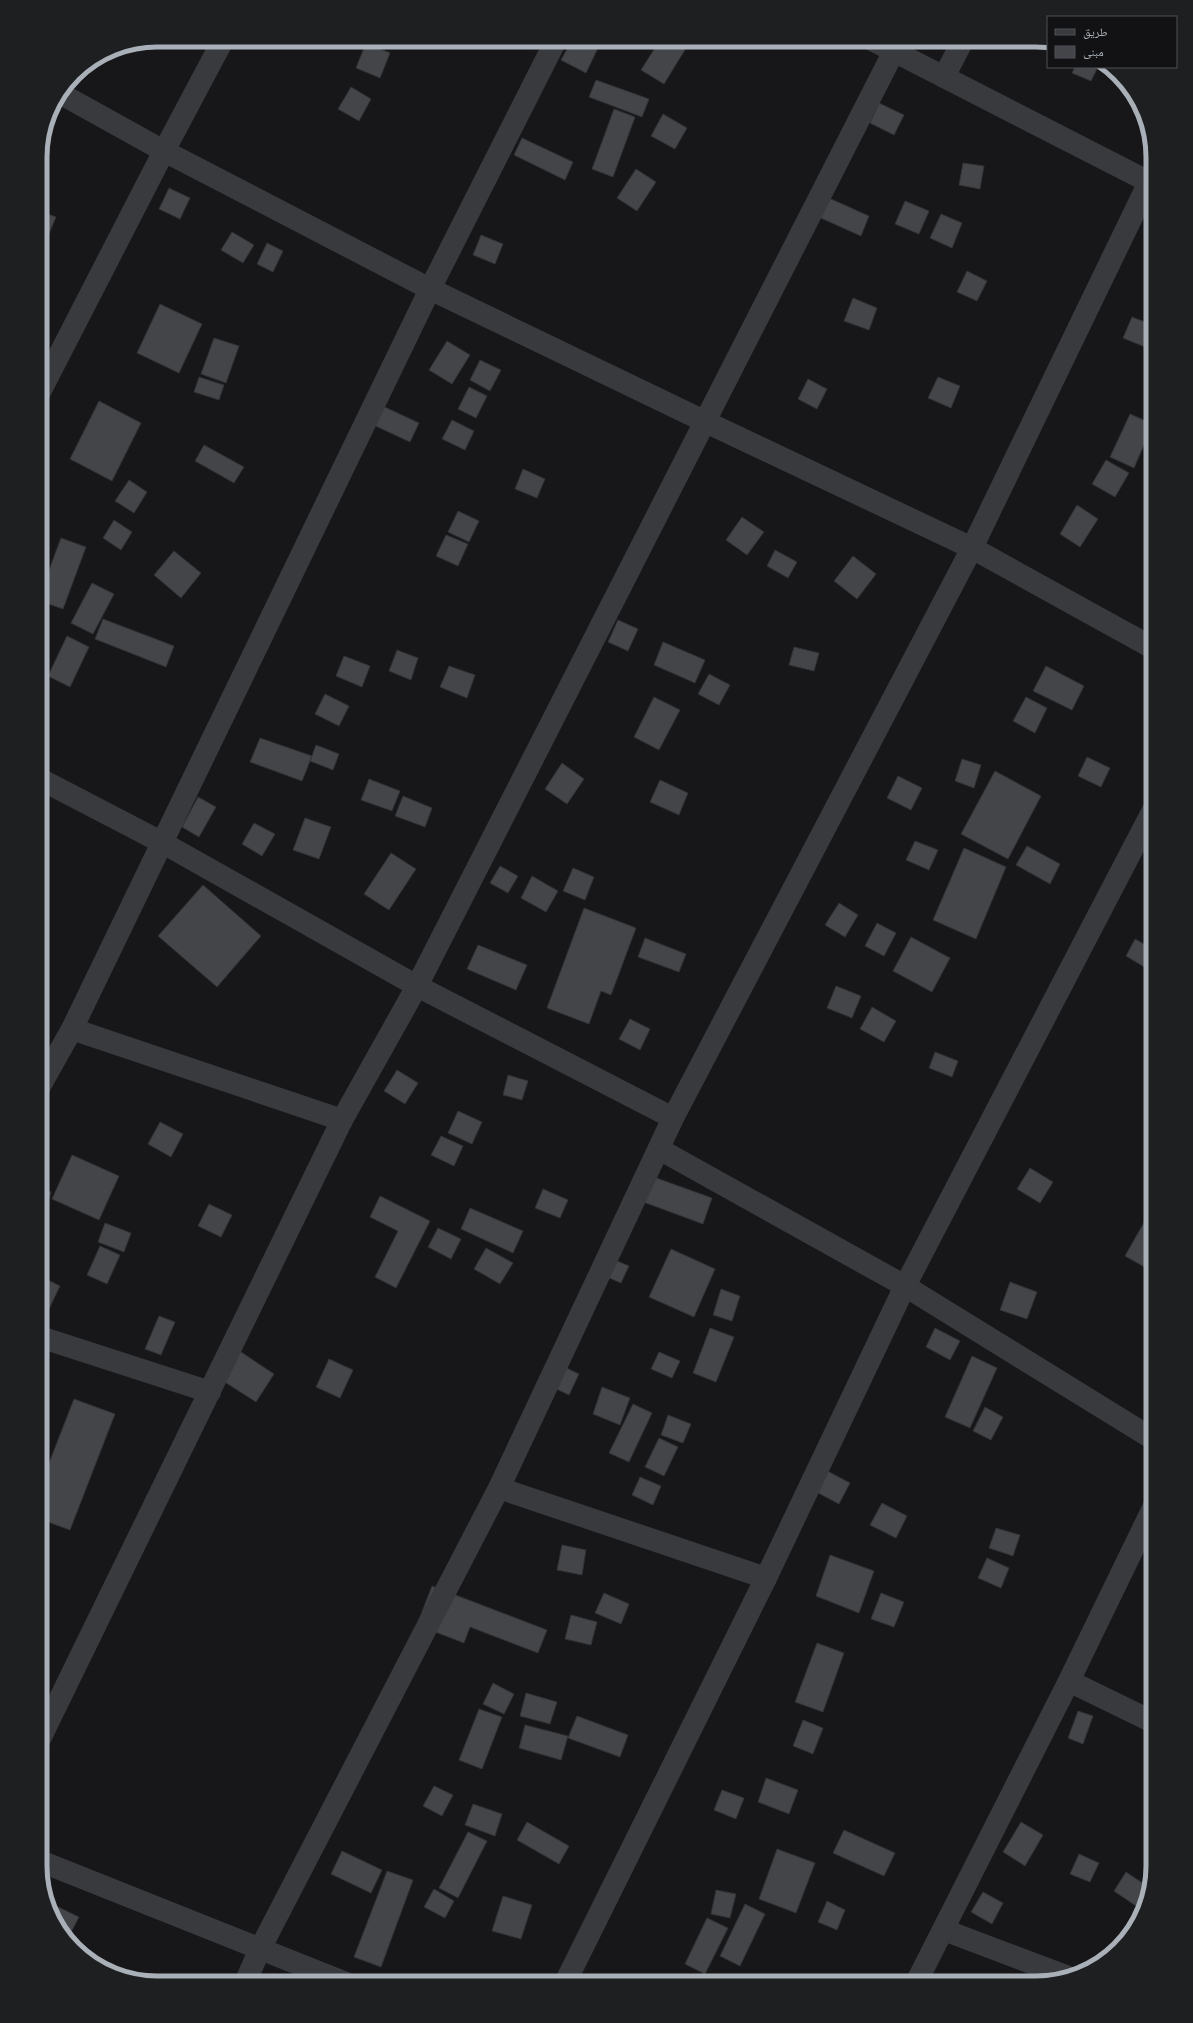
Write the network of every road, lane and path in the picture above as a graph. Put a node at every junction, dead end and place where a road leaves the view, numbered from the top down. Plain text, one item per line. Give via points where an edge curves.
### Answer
1 (219, 47) edge
2 (552, 47) edge
3 (886, 47) edge
4 (959, 47) edge
5 (894, 51) junction
6 (944, 77) junction
7 (66, 97) edge
8 (164, 151) junction
9 (1146, 180) edge
10 (1146, 193) edge
11 (430, 289) junction
12 (47, 378) edge
13 (706, 422) junction
14 (972, 548) junction
15 (1146, 644) edge
16 (47, 783) edge
17 (1146, 823) edge
18 (164, 843) junction
19 (417, 986) junction
20 (72, 1029) junction
21 (47, 1074) edge
22 (673, 1118) junction
23 (342, 1120) junction
24 (659, 1149) junction
25 (905, 1286) junction
26 (47, 1339) edge
27 (210, 1392) junction
28 (1146, 1435) edge
29 (499, 1488) junction
30 (1146, 1522) edge
31 (766, 1578) junction
32 (1069, 1680) junction
33 (1146, 1718) edge
34 (47, 1726) edge
35 (47, 1864) edge
36 (944, 1930) junction
37 (260, 1949) junction
38 (1059, 1973) edge
39 (248, 1976) edge
40 (328, 1976) edge
41 (568, 1976) edge
42 (920, 1976) edge

1 - 8 street
2 - 11 street
3 - 5 street
4 - 6 street
5 - 6 street
5 - 13 street
6 - 9 street
7 - 8 street
8 - 11 street
8 - 12 street
10 - 14 street
11 - 13 street
11 - 18 street
13 - 14 street
13 - 19 street
14 - 15 street
14 - 22 street
16 - 18 street
17 - 25 street
18 - 19 street
18 - 20 street
19 - 22 street
19 - 23 street
20 - 21 street
20 - 23 street
22 - 24 street
23 - 27 street
24 - 25 street
24 - 29 street
25 - 28 street
25 - 31 street
26 - 27 street
27 - 34 street
29 - 31 street
29 - 37 street
30 - 32 street
31 - 41 street
32 - 33 street
32 - 36 street
35 - 37 street
36 - 38 street
36 - 42 street
37 - 39 street
37 - 40 street

